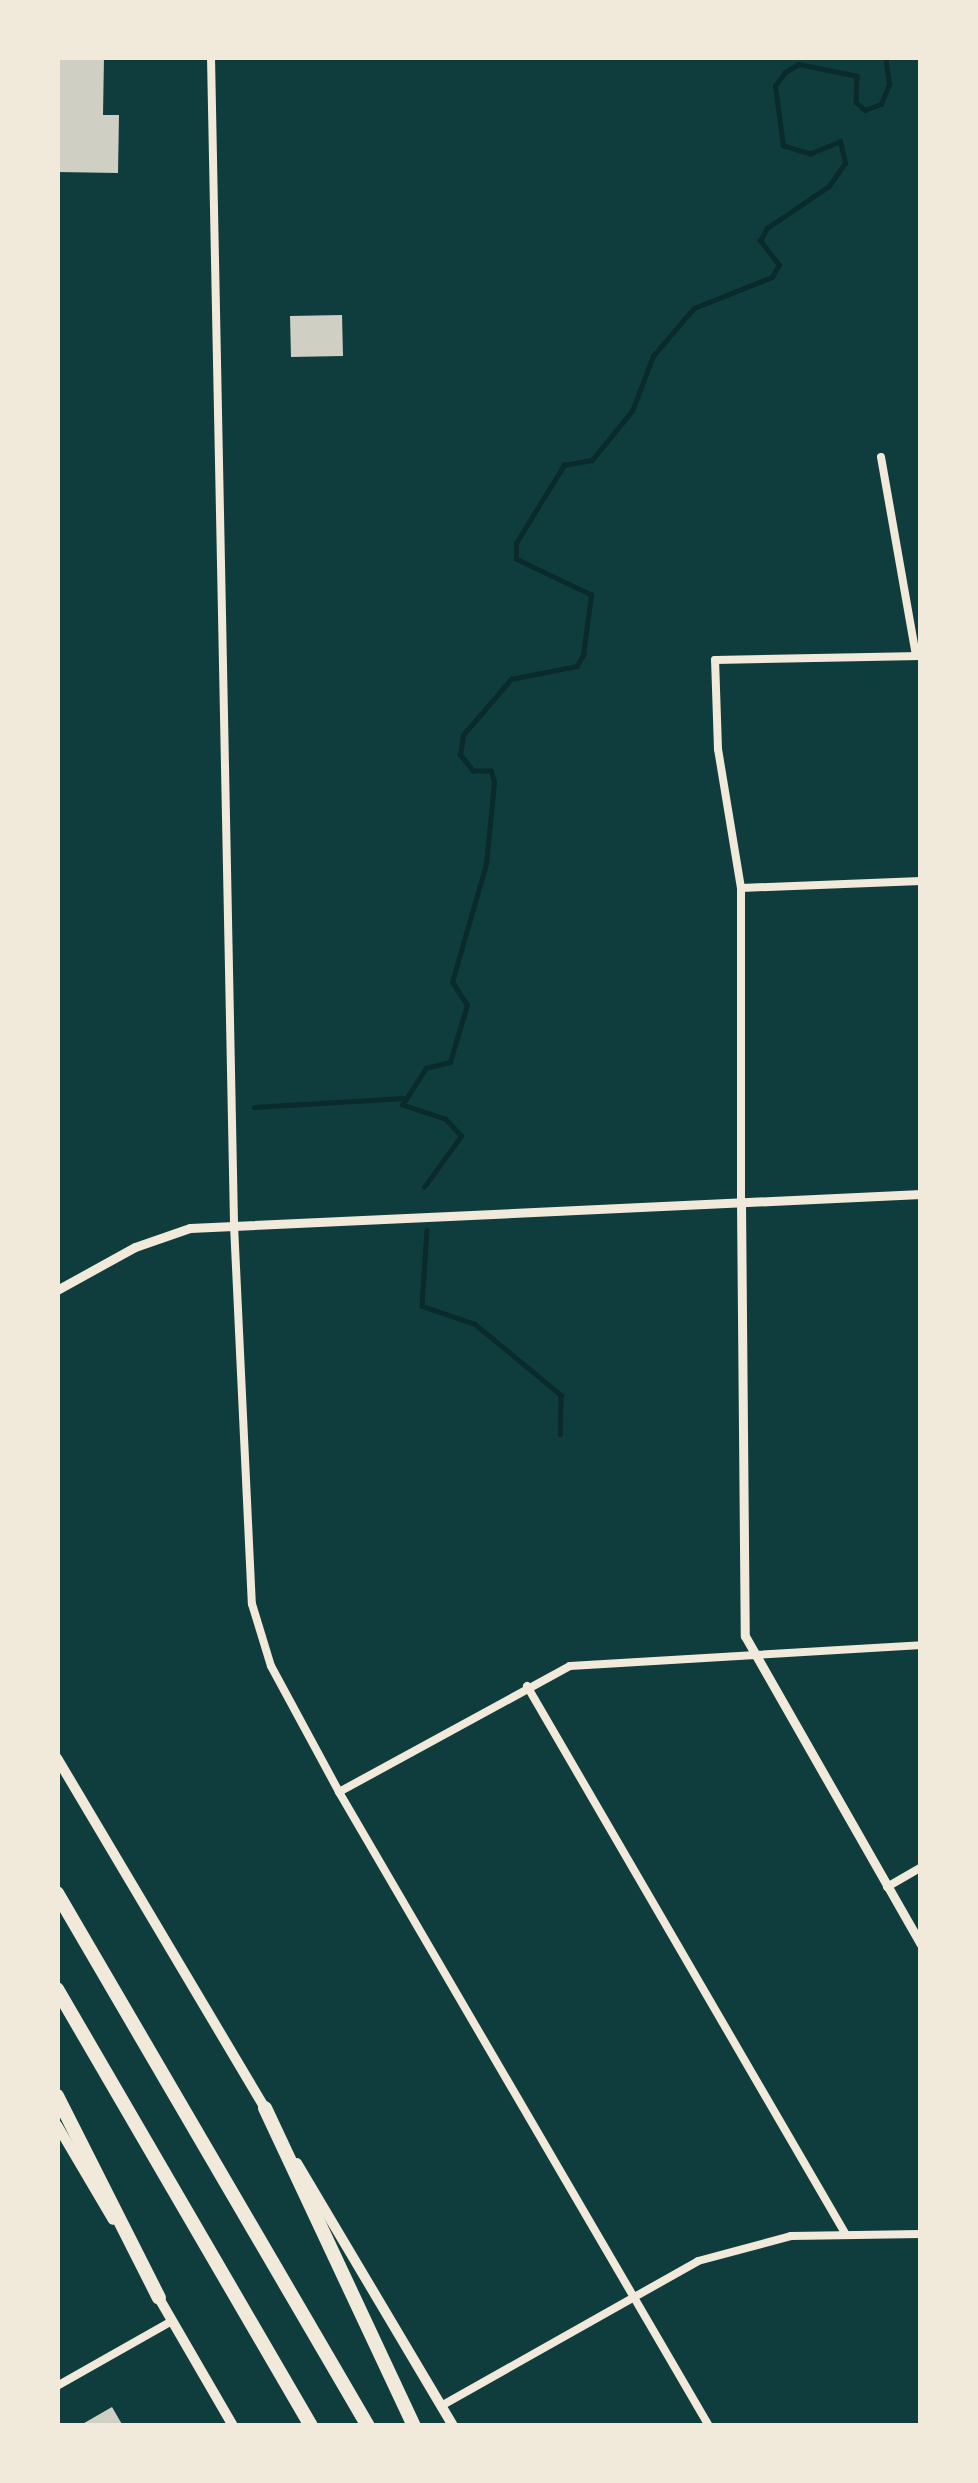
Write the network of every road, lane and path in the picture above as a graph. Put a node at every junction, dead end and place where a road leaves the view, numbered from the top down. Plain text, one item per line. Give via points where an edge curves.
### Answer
1 (211, 57) edge
2 (881, 458) dead end
3 (918, 656) edge
4 (921, 880) edge
5 (740, 888) junction
6 (921, 1194) edge
7 (741, 1202) junction
8 (234, 1225) junction
9 (57, 1290) edge
10 (921, 1646) edge
11 (755, 1654) junction
12 (527, 1685) junction
13 (57, 1758) edge
14 (339, 1792) junction
15 (921, 1867) edge
16 (887, 1887) junction
17 (57, 1893) edge
18 (921, 1944) edge
19 (57, 1989) edge
20 (57, 2096) edge
21 (265, 2108) junction
22 (57, 2125) edge
23 (845, 2233) junction
24 (921, 2234) edge
25 (633, 2295) junction
26 (159, 2298) junction
27 (172, 2321) junction
28 (57, 2386) edge
29 (441, 2405) junction
30 (233, 2426) edge
31 (311, 2426) edge
32 (368, 2426) edge
33 (414, 2426) edge
34 (453, 2426) edge
35 (709, 2426) edge

1 - 8 street
2 - 3 street
3 - 5 street via 715,660 718,749
4 - 5 street
5 - 7 street
6 - 7 street
7 - 8 street
7 - 11 street via 745,1636
8 - 9 street via 160,1236
8 - 14 street via 252,1604 271,1666
10 - 11 street
11 - 12 street via 570,1666
11 - 16 street
12 - 14 street
12 - 23 street
13 - 21 main road
14 - 25 street
15 - 16 street
16 - 18 street
17 - 32 highway
19 - 31 highway
20 - 26 highway
21 - 29 main road
21 - 33 highway
22 - 26 main road
23 - 24 street
23 - 25 street via 745,2245
25 - 29 street
25 - 35 street
26 - 27 main road
27 - 28 street
27 - 30 main road
29 - 34 main road

